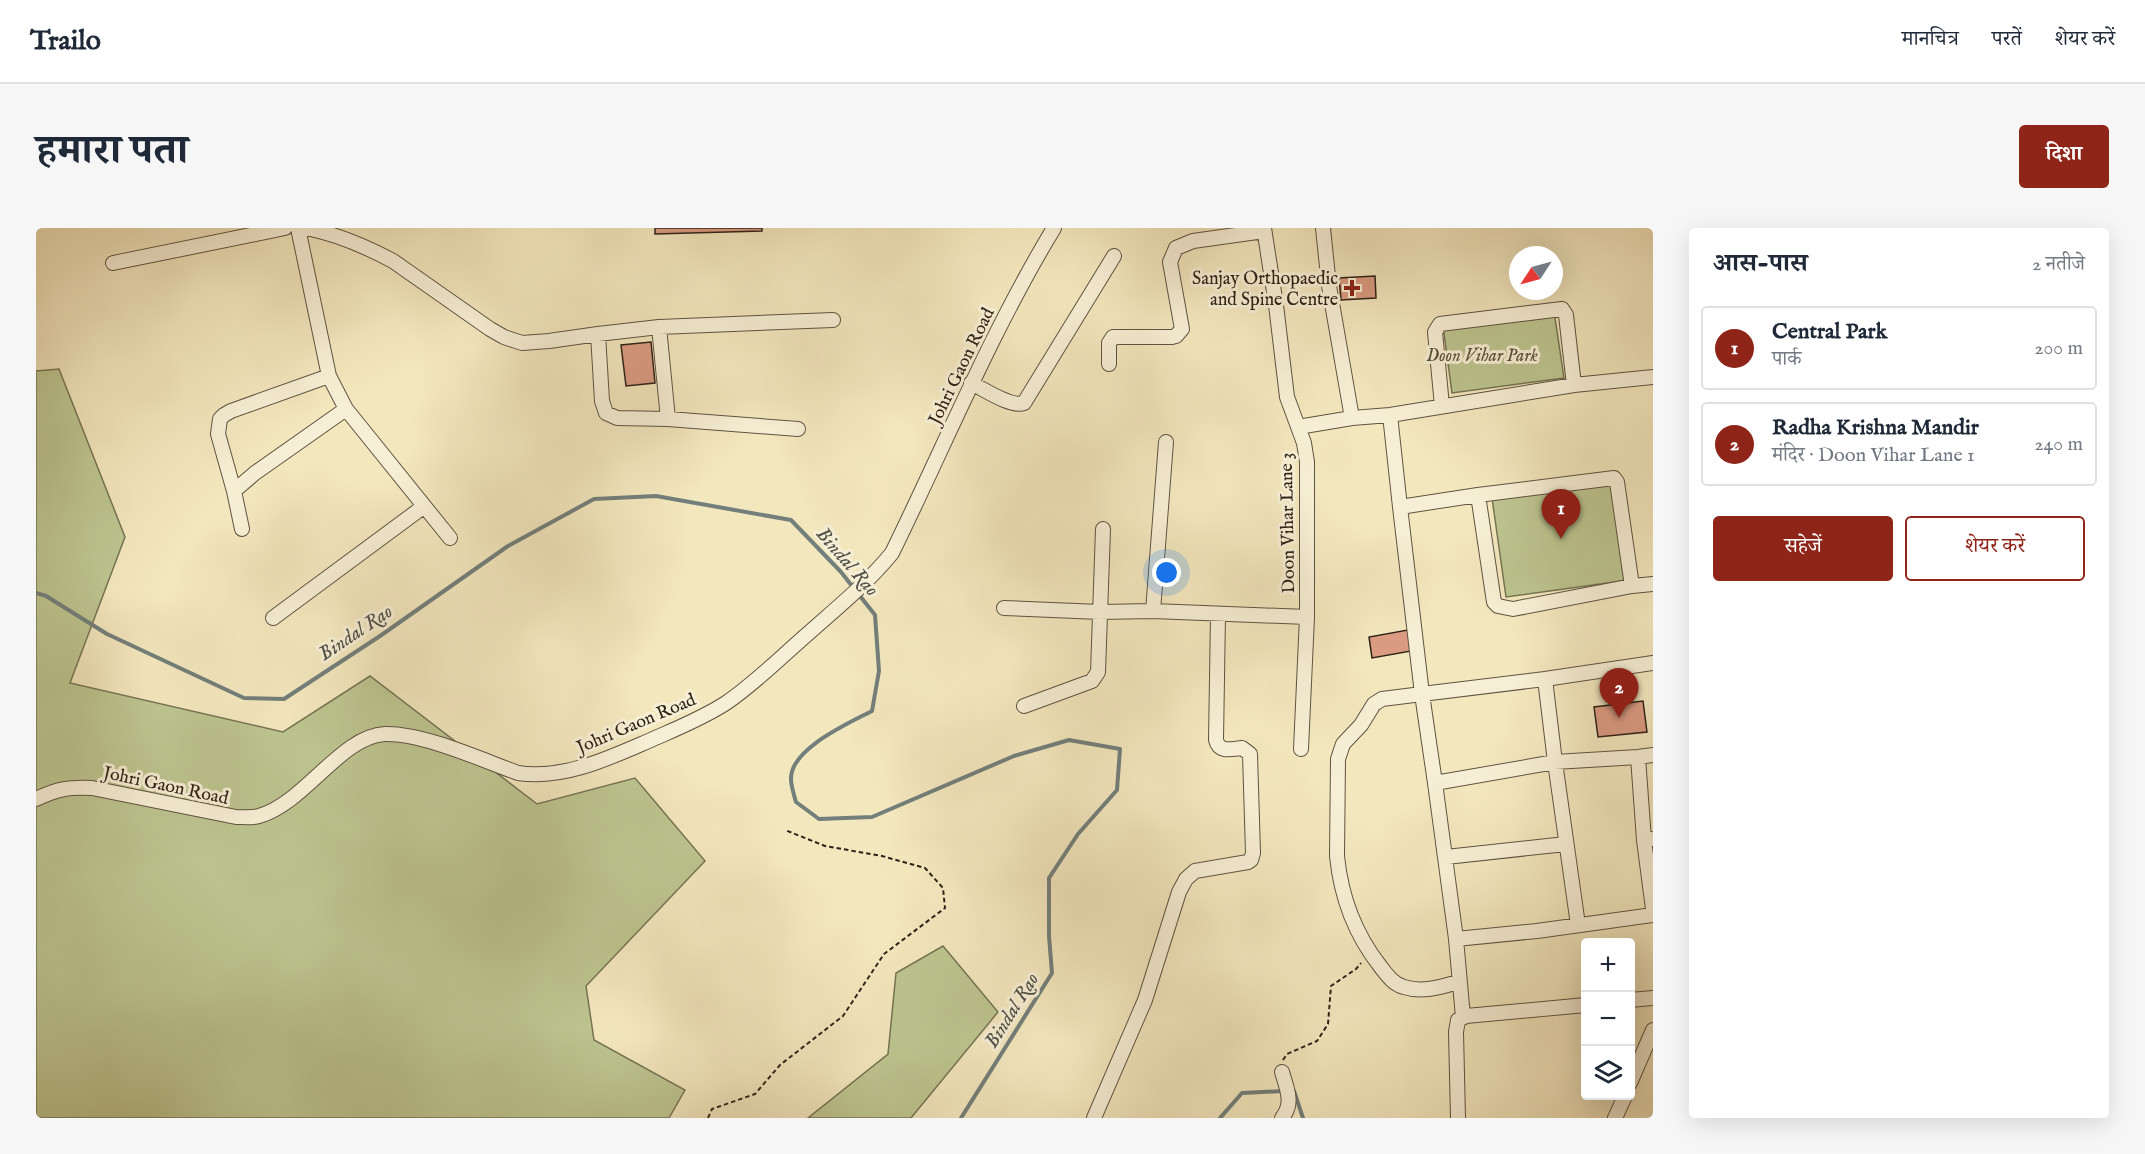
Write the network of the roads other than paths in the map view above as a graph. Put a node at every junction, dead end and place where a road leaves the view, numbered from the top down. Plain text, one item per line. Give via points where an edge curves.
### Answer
1 (285, 228) edge
2 (298, 228) edge
3 (306, 228) edge
4 (1054, 228) edge
5 (1323, 228) edge
6 (1264, 230) edge
7 (1114, 256) dead end
8 (113, 263) dead end
9 (832, 320) dead end
10 (659, 327) junction
11 (598, 334) junction
12 (1109, 364) dead end
13 (329, 376) junction
14 (1653, 377) edge
15 (971, 383) junction
16 (1574, 385) junction
17 (1442, 406) junction
18 (346, 409) junction
19 (1390, 415) junction
20 (1352, 418) junction
21 (668, 419) junction
22 (1298, 427) junction
23 (798, 429) dead end
24 (1166, 442) dead end
25 (234, 490) junction
26 (1478, 495) junction
27 (423, 507) junction
28 (1400, 507) junction
29 (242, 529) dead end
30 (1104, 529) dead end
31 (450, 537) dead end
32 (1653, 584) edge
33 (1632, 586) junction
34 (1004, 608) dead end
35 (1153, 611) junction
36 (1100, 612) junction
37 (1218, 615) junction
38 (1307, 617) junction
39 (273, 618) dead end
40 (1653, 663) edge
41 (1545, 679) junction
42 (1422, 694) junction
43 (1024, 706) dead end
44 (1301, 749) dead end
45 (1653, 755) edge
46 (1638, 757) junction
47 (1555, 762) junction
48 (1435, 783) junction
49 (36, 799) edge
50 (1648, 839) edge
51 (1566, 844) junction
52 (1446, 857) junction
53 (1653, 909) edge
54 (1653, 915) edge
55 (1578, 925) junction
56 (1456, 939) junction
57 (1458, 982) junction
58 (1653, 998) edge
59 (1635, 1000) edge
60 (1581, 1005) edge
61 (1463, 1017) junction
62 (1653, 1030) edge
63 (1635, 1071) edge
64 (1282, 1072) road end
65 (1623, 1100) edge
66 (1094, 1118) edge
67 (1282, 1118) edge
68 (1458, 1118) edge
69 (1615, 1118) edge

1 - 8 street
2 - 13 street
3 - 11 street via 356,243 385,257 504,337 540,342
4 - 15 street, Johri Gaon Road via 1028,270
5 - 20 street
6 - 12 street via 1193,241 1176,248 1170,262 1181,332 1172,337 1113,337 1108,343
6 - 22 street, Doon Vihar Lane 3 via 1287,397
7 - 15 street via 1024,403 1012,404
9 - 10 street
10 - 11 street
10 - 21 street
11 - 21 street via 602,401 609,416
13 - 18 street
13 - 25 street via 224,415 218,434
14 - 16 street
15 - 49 street, Johri Gaon Road via 892,553 867,581 748,687 680,727 574,769 531,775 425,740 383,734 351,748 282,806 259,816 236,817 92,788 56,790
16 - 17 street
16 - 17 street via 1566,315 1562,309 1440,324 1436,332
17 - 19 street
18 - 25 street
18 - 27 street
19 - 20 street
19 - 28 street
20 - 22 street
21 - 23 street
22 - 38 street, Doon Vihar Lane 3 via 1308,462
24 - 35 street
25 - 29 street
26 - 28 street
26 - 33 street via 1614,478
26 - 33 street via 1494,602 1498,606 1513,609
27 - 31 street
27 - 39 street
28 - 42 street
30 - 36 street
32 - 33 street
34 - 36 street
35 - 36 street
35 - 37 street
36 - 43 street via 1099,664 1092,681
37 - 38 street
37 - 66 street via 1215,740 1223,749 1242,748 1250,754 1253,853 1248,862 1195,871 1186,879 1145,1000
38 - 44 street, Doon Vihar Lane 3
40 - 41 street
41 - 42 street
41 - 47 street
42 - 48 street
42 - 57 street via 1382,699 1374,704 1343,744 1338,759 1338,872 1349,914 1389,978 1405,988 1434,989
45 - 46 street
46 - 47 street
46 - 50 street
47 - 48 street
47 - 51 street
48 - 52 street
50 - 53 street
51 - 52 street
51 - 55 street
52 - 56 street
54 - 55 street
55 - 56 street
56 - 57 street
57 - 61 street
58 - 59 street
60 - 61 street
61 - 68 street via 1456,1025
62 - 63 street
64 - 67 street via 1290,1102
65 - 69 street

